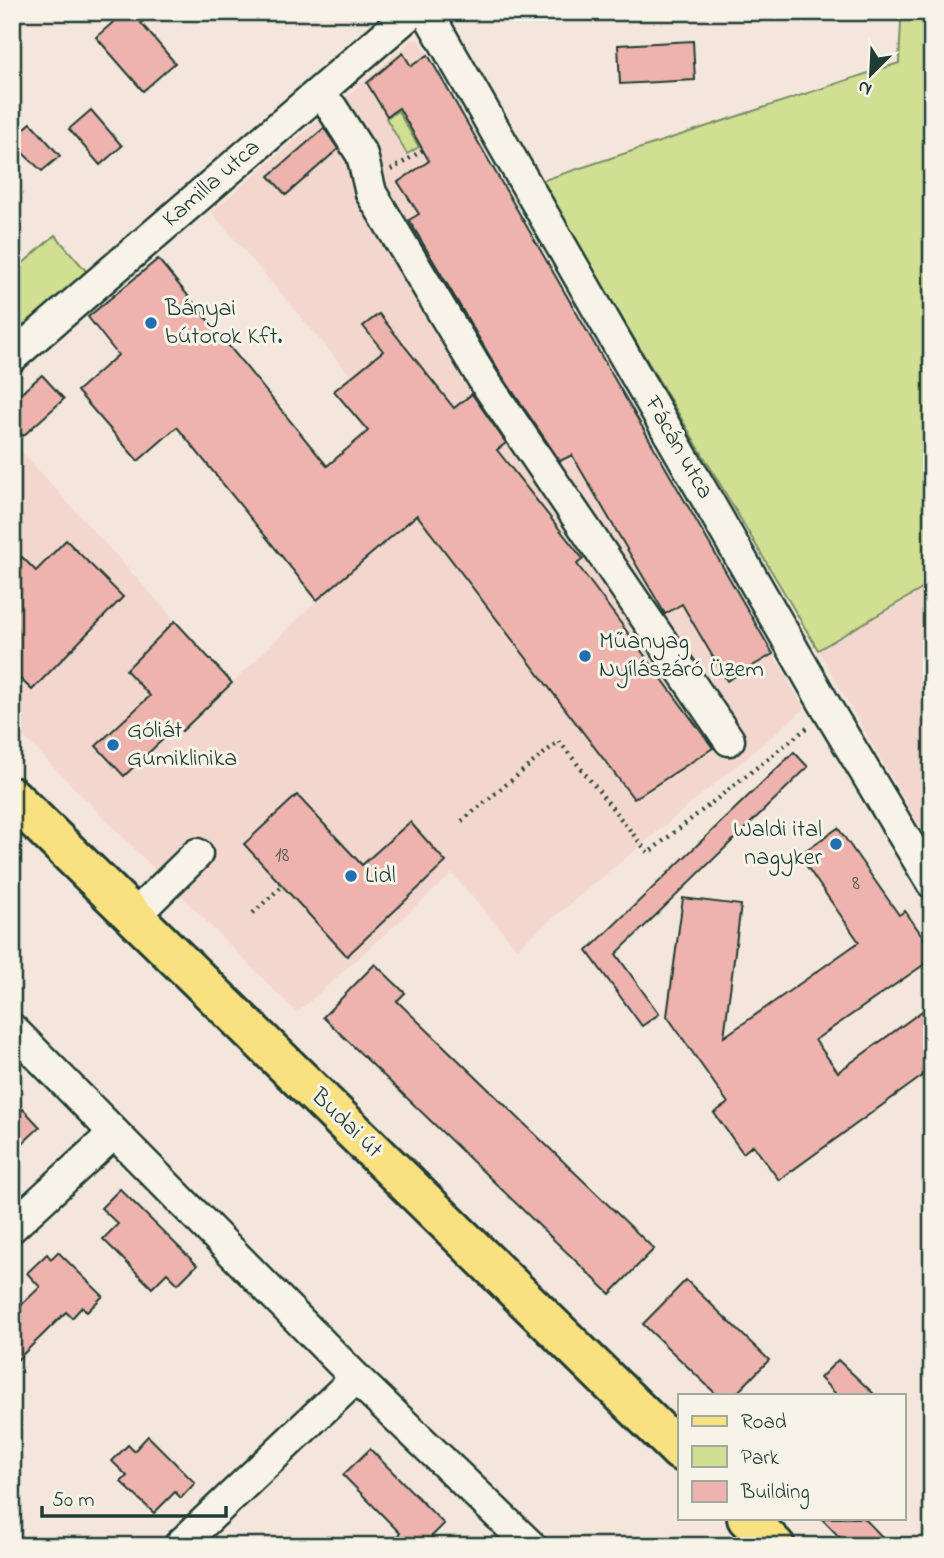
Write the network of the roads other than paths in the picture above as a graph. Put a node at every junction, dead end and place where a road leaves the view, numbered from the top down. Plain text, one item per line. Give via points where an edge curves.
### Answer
1 (412, 12) edge
2 (427, 12) edge
3 (332, 108) dead end
4 (12, 357) edge
5 (729, 740) dead end
6 (12, 797) edge
7 (197, 855) dead end
8 (932, 883) edge
9 (134, 916) junction
10 (12, 1029) edge
11 (113, 1134) junction
12 (12, 1227) edge
13 (356, 1378) junction
14 (678, 1449) edge
15 (749, 1520) edge
16 (179, 1546) edge
17 (531, 1546) edge
18 (775, 1546) edge

1 - 4 street, Kamilla utca
2 - 8 street, Fácán utca
3 - 5 street via 362,155 370,193 483,379
6 - 9 main road, Budai út
7 - 9 street
9 - 14 main road, Budai út
10 - 11 street
11 - 12 street
11 - 13 street
13 - 16 street
13 - 17 street
15 - 18 main road

